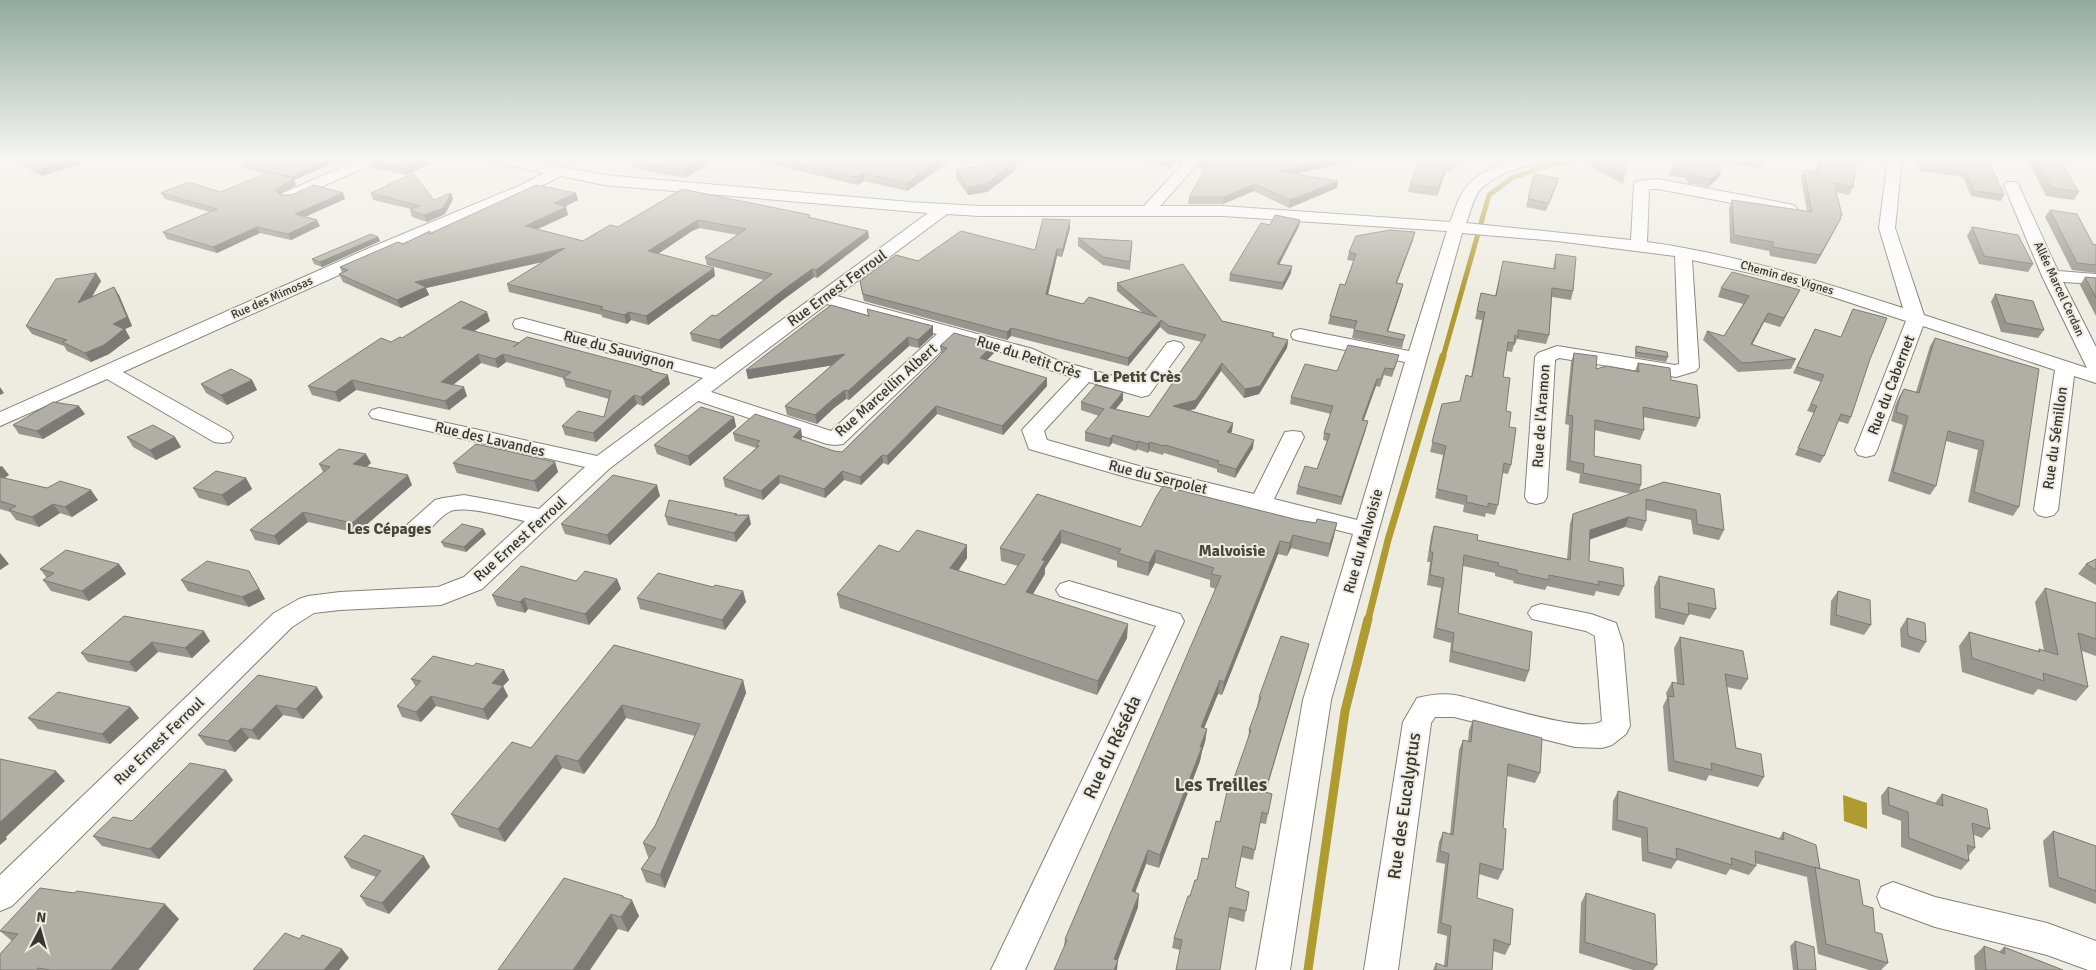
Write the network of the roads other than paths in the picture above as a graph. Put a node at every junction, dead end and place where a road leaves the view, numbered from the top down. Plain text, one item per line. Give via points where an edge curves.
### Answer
1 (488, 204) edge
2 (891, 204) edge
3 (1153, 204) edge
4 (1468, 204) edge
5 (1641, 204) edge
6 (1764, 204) edge
7 (1890, 204) edge
8 (2020, 204) edge
9 (943, 209) junction
10 (1789, 209) edge
11 (1152, 210) junction
12 (1462, 228) junction
13 (1639, 246) junction
14 (1683, 254) junction
15 (2051, 276) junction
16 (2096, 280) edge
17 (824, 298) junction
18 (1916, 319) junction
19 (522, 324) dead end
20 (950, 332) junction
21 (1300, 335) dead end
22 (1174, 348) dead end
23 (1416, 358) junction
24 (2096, 366) edge
25 (2065, 367) junction
26 (108, 371) junction
27 (1085, 375) junction
28 (717, 376) junction
29 (2096, 377) edge
30 (694, 393) junction
31 (378, 414) dead end
32 (0, 420) edge
33 (222, 437) dead end
34 (1292, 437) dead end
35 (1866, 450) dead end
36 (601, 464) junction
37 (1536, 497) dead end
38 (1261, 502) junction
39 (2046, 510) dead end
40 (544, 517) junction
41 (416, 529) dead end
42 (1367, 530) junction
43 (1069, 590) dead end
44 (1541, 612) dead end
45 (0, 896) edge
46 (1893, 897) dead end
47 (2096, 957) edge
48 (1008, 970) edge
49 (1273, 970) edge
50 (1380, 970) edge

1 - 26 street, Rue des Mimosas
2 - 9 street, Chemin des Vignes
3 - 11 street
4 - 12 street, Rue du Malvoisie
5 - 13 street
6 - 10 street
7 - 18 street via 1887,228
8 - 15 street, Allée Marcel Cerdan
9 - 11 street, Chemin des Vignes
9 - 17 street, Rue Ernest Ferroul
11 - 12 street, Chemin des Vignes via 1223,211
12 - 13 street, Chemin des Vignes
12 - 23 street, Rue du Malvoisie
13 - 14 street, Chemin des Vignes
14 - 18 street, Chemin des Vignes via 1788,276
14 - 37 street, Rue de l'Aramon via 1689,367 1676,371 1557,352 1545,357
15 - 16 street
15 - 24 street, Allée Marcel Cerdan
17 - 20 street, Rue Marcellin Albert
17 - 28 street, Rue Ernest Ferroul
18 - 25 street, Chemin des Vignes
18 - 35 street, Rue du Cabernet
19 - 28 street, Rue du Sauvignon
20 - 27 street, Rue du Petit Crès via 1026,353
20 - 30 street, Rue Marcellin Albert via 835,439
21 - 23 street
22 - 27 street, Rue du Petit Crès via 1142,391
23 - 42 street, Rue du Malvoisie
25 - 29 street, Chemin des Vignes
25 - 39 street, Rue du Sémillon
26 - 32 street, Rue des Mimosas
26 - 33 street
27 - 38 street, Rue du Serpolet via 1034,430 1037,444 1134,472
28 - 30 street, Rue Ernest Ferroul
30 - 36 street, Rue Ernest Ferroul
31 - 36 street, Rue des Lavandes
34 - 38 street
36 - 40 street, Rue Ernest Ferroul
38 - 42 street, Rue du Serpolet
40 - 41 street via 464,502 442,505
40 - 45 street, Rue Ernest Ferroul via 473,583 441,596 308,605 283,620
42 - 49 street, Rue du Malvoisie via 1317,700
43 - 48 street, Rue du Réséda via 1171,621
44 - 50 street, Rue des Eucalyptus via 1591,623 1607,630 1616,726 1602,736 1575,736 1454,706 1427,706 1417,722
46 - 47 street via 1935,912 2047,939

